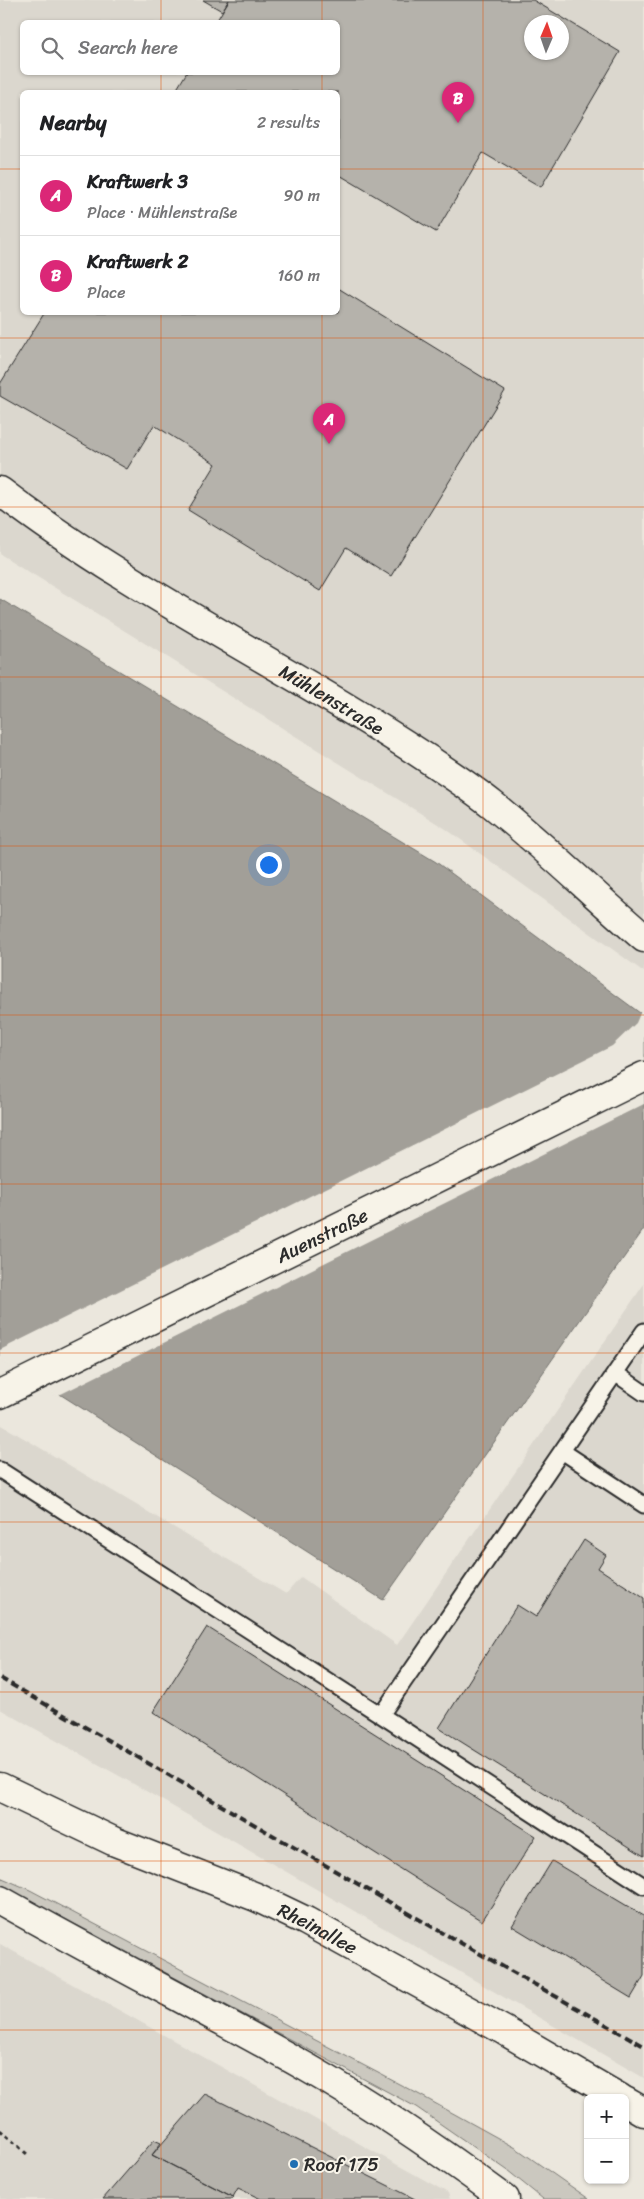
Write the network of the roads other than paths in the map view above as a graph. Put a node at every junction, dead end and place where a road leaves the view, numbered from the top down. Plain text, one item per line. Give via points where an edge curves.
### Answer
1 (0, 491) edge
2 (644, 938) edge
3 (644, 1076) edge
4 (644, 1331) edge
5 (615, 1373) junction
6 (2, 1393) edge
7 (644, 1393) edge
8 (562, 1451) junction
9 (0, 1470) edge
10 (644, 1505) edge
11 (381, 1716) junction
12 (0, 1787) edge
13 (644, 1886) edge
14 (0, 1900) edge
15 (613, 2094) edge
16 (629, 2103) edge
17 (644, 2112) edge
18 (505, 2199) edge

1 - 2 street, Mühlenstraße via 143,588 426,758 492,804
3 - 6 street, Auenstraße
4 - 5 lane
5 - 7 lane
5 - 8 lane
8 - 10 lane
8 - 11 lane
9 - 11 lane
11 - 13 lane
12 - 15 street, Rheinallee via 75,1824 306,1920
14 - 18 street via 307,2067 382,2113
16 - 17 street

